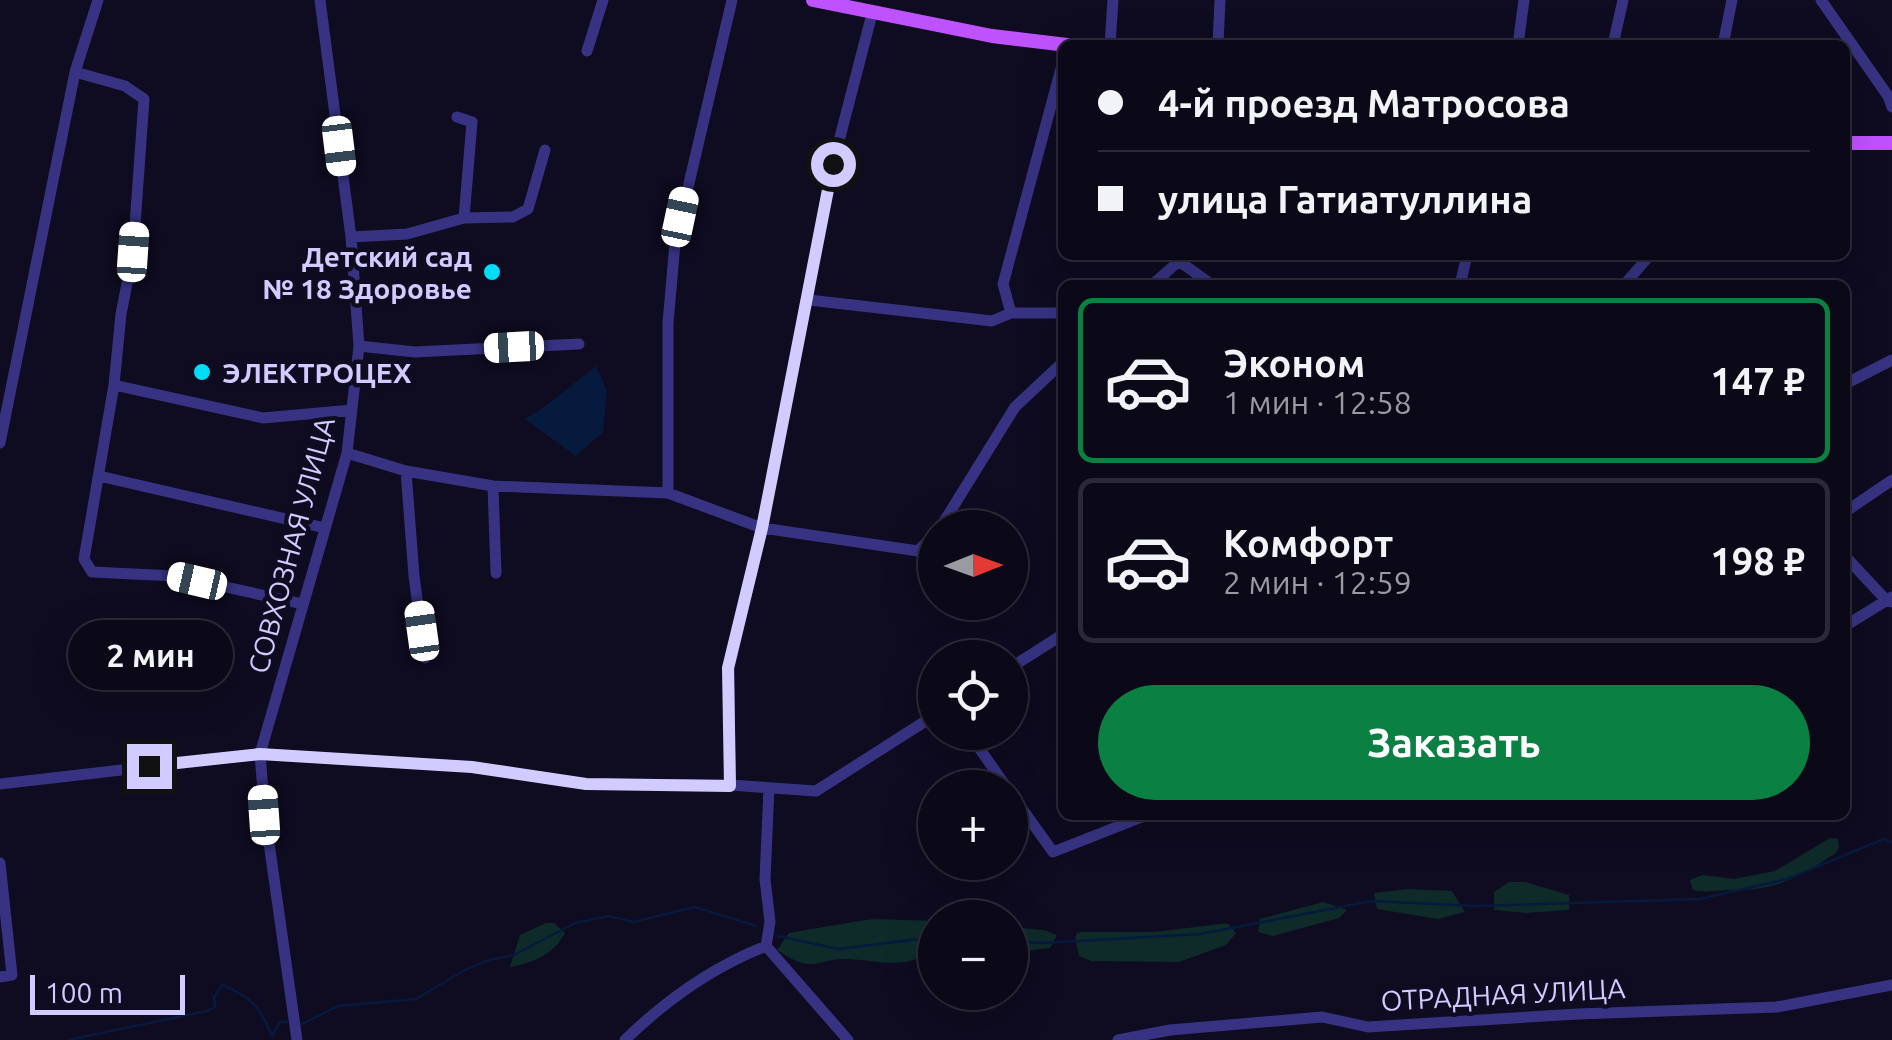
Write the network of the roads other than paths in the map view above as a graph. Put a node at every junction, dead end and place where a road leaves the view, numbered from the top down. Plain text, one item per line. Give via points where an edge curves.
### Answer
1 (98, 0) edge
2 (320, 0) edge
3 (603, 0) edge
4 (732, 0) edge
5 (813, 0) edge
6 (1113, 0) edge
7 (1220, 0) edge
8 (1524, 0) edge
9 (1624, 0) edge
10 (1732, 0) edge
11 (1822, 0) edge
12 (832, 2) edge
13 (872, 14) junction
14 (1110, 40) edge
15 (1218, 40) edge
16 (1519, 40) edge
17 (1615, 40) edge
18 (1725, 40) edge
19 (1850, 40) edge
20 (1850, 41) edge
21 (1058, 44) edge
22 (587, 51) dead end
23 (76, 72) junction
24 (1058, 80) edge
25 (1892, 107) edge
26 (458, 117) dead end
27 (1892, 143) edge
28 (1850, 144) edge
29 (545, 150) dead end
30 (464, 218) junction
31 (352, 236) junction
32 (1178, 260) edge
33 (1182, 260) edge
34 (1646, 260) edge
35 (1157, 280) edge
36 (1206, 280) edge
37 (1628, 280) edge
38 (809, 300) junction
39 (1010, 313) junction
40 (1058, 313) edge
41 (579, 344) dead end
42 (359, 346) junction
43 (1892, 360) edge
44 (1058, 371) edge
45 (1850, 381) edge
46 (114, 386) junction
47 (352, 410) junction
48 (0, 443) edge
49 (346, 453) junction
50 (406, 471) junction
51 (99, 476) junction
52 (1892, 480) edge
53 (493, 486) junction
54 (668, 493) junction
55 (1850, 509) edge
56 (951, 510) edge
57 (325, 528) junction
58 (762, 528) junction
59 (918, 551) edge
60 (1850, 561) edge
61 (496, 573) dead end
62 (1890, 600) edge
63 (303, 604) junction
64 (1850, 623) edge
65 (1058, 637) edge
66 (1028, 656) edge
67 (425, 658) dead end
68 (918, 726) edge
69 (260, 754) junction
70 (0, 784) edge
71 (730, 786) junction
72 (770, 788) junction
73 (1028, 817) edge
74 (1134, 820) edge
75 (0, 863) edge
76 (766, 946) junction
77 (6, 976) edge
78 (1892, 985) edge
79 (298, 1040) edge
80 (624, 1040) edge
81 (848, 1040) edge
82 (1118, 1040) edge

1 - 23 street
2 - 31 street, СОВХОЗНАЯ УЛИЦА
3 - 22 street
4 - 54 street via 675,244
5 - 12 main road
6 - 14 street
7 - 15 street
8 - 16 street
9 - 17 street
10 - 18 street
11 - 19 street
12 - 13 main road
13 - 21 main road
13 - 38 street via 833,164
20 - 25 street
23 - 46 street via 125,86 144,99
23 - 48 street
24 - 39 street via 1003,284
26 - 30 street via 472,122
27 - 28 main road
29 - 30 street via 528,209 513,217
30 - 31 street via 406,234
31 - 42 street, СОВХОЗНАЯ УЛИЦА
32 - 35 street
33 - 36 street
34 - 37 street
38 - 39 street via 992,321
38 - 58 street
39 - 40 street
41 - 42 street via 415,352
42 - 47 street, СОВХОЗНАЯ УЛИЦА
43 - 45 street
44 - 56 street via 1015,407
46 - 47 street via 263,418
46 - 51 street
47 - 49 street, СОВХОЗНАЯ УЛИЦА
49 - 50 street
49 - 57 street, СОВХОЗНАЯ УЛИЦА
50 - 53 street
50 - 67 street
51 - 57 street
51 - 63 street via 84,559 92,572 174,576
52 - 55 street
53 - 54 street
53 - 61 street
54 - 58 street
57 - 63 street, СОВХОЗНАЯ УЛИЦА
58 - 59 street
58 - 71 street via 728,668
60 - 62 street
62 - 64 street
63 - 69 street, СОВХОЗНАЯ УЛИЦА
65 - 66 street
68 - 72 street via 816,791
69 - 70 street
69 - 71 street via 472,767 586,784
69 - 79 street, СОВХОЗНАЯ УЛИЦА
71 - 72 street
72 - 76 street
73 - 74 street via 1054,852
75 - 77 street
76 - 80 street via 659,1006
76 - 81 street
78 - 82 street, ОТРАДНАЯ УЛИЦА via 1778,1007 1368,1027 1322,1017

